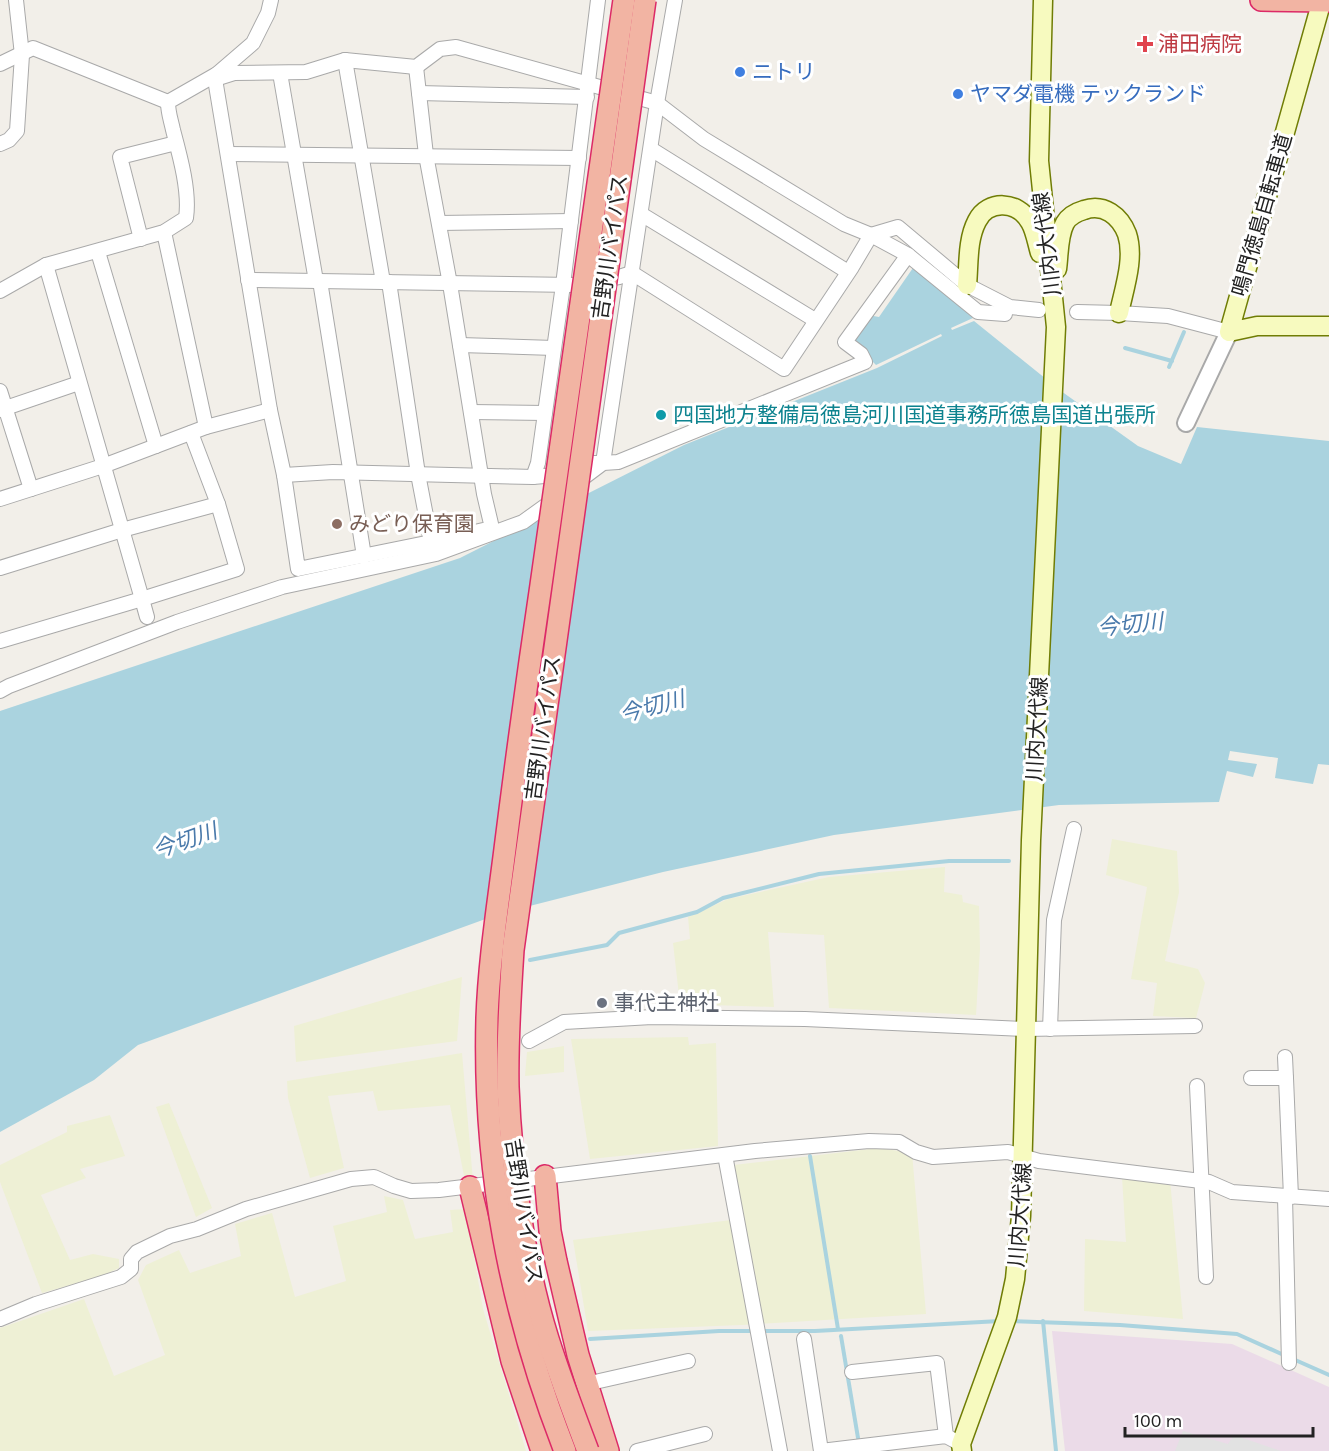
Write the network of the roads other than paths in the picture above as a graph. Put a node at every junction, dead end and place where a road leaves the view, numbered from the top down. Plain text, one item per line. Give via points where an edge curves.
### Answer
1 (16, 0) edge
2 (271, 0) edge
3 (598, 0) edge
4 (624, 0) edge
5 (645, 0) edge
6 (675, 0) edge
7 (1043, 0) edge
8 (1260, 0) edge
9 (1324, 1) edge
10 (22, 55) junction
11 (345, 60) junction
12 (0, 64) edge
13 (416, 67) junction
14 (280, 73) junction
15 (216, 76) junction
16 (588, 82) junction
17 (419, 93) junction
18 (587, 97) junction
19 (168, 102) junction
20 (657, 103) junction
21 (176, 143) junction
22 (0, 144) edge
23 (651, 149) junction
24 (228, 154) junction
25 (295, 155) junction
26 (361, 155) junction
27 (426, 155) junction
28 (579, 158) junction
29 (641, 214) junction
30 (571, 221) junction
31 (439, 223) junction
32 (164, 232) junction
33 (871, 235) junction
34 (141, 239) junction
35 (98, 252) junction
36 (908, 255) junction
37 (46, 265) junction
38 (632, 273) junction
39 (848, 273) junction
40 (248, 280) junction
41 (318, 281) junction
42 (386, 282) junction
43 (450, 284) junction
44 (563, 285) junction
45 (967, 285) junction
46 (0, 291) edge
47 (1054, 298) junction
48 (1039, 310) dead end
49 (1077, 312) dead end
50 (1119, 313) junction
51 (1005, 314) dead end
52 (815, 320) junction
53 (1329, 326) edge
54 (1229, 332) junction
55 (460, 345) junction
56 (554, 348) junction
57 (79, 383) junction
58 (0, 391) edge
59 (3, 409) edge
60 (270, 410) junction
61 (471, 412) junction
62 (545, 414) junction
63 (1186, 423) dead end
64 (206, 427) junction
65 (191, 433) junction
66 (156, 446) junction
67 (603, 464) junction
68 (103, 466) junction
69 (352, 473) junction
70 (418, 474) junction
71 (284, 475) junction
72 (482, 475) junction
73 (533, 477) junction
74 (31, 489) junction
75 (0, 499) edge
76 (218, 504) junction
77 (122, 530) junction
78 (431, 542) junction
79 (364, 556) junction
80 (0, 568) edge
81 (142, 599) junction
82 (147, 617) dead end
83 (0, 641) edge
84 (0, 691) edge
85 (1074, 829) dead end
86 (1195, 1026) dead end
87 (1026, 1029) junction
88 (1050, 1029) junction
89 (529, 1041) dead end
90 (1285, 1057) dead end
91 (1251, 1078) dead end
92 (1286, 1078) junction
93 (1197, 1086) dead end
94 (725, 1155) junction
95 (1024, 1157) junction
96 (545, 1176) junction
97 (1200, 1180) junction
98 (470, 1187) junction
99 (1288, 1197) junction
100 (1329, 1199) edge
101 (553, 1244) junction
102 (486, 1257) junction
103 (1206, 1277) dead end
104 (0, 1319) edge
105 (804, 1339) dead end
106 (1289, 1357) dead end
107 (688, 1361) dead end
108 (852, 1372) dead end
109 (586, 1384) junction
110 (705, 1434) dead end
111 (956, 1444) edge
112 (542, 1451) edge
113 (565, 1451) edge
114 (588, 1451) edge
115 (608, 1451) edge
116 (637, 1451) edge
117 (780, 1451) edge

1 - 10 street
2 - 15 street via 253,43
3 - 16 street
4 - 113 highway, 吉野川バイパス, bridge via 520,731 487,1017 491,1155 511,1282 525,1337
5 - 114 highway, 吉野川バイパス, bridge via 514,939 509,1019 508,1087 522,1223 547,1337
6 - 20 street
7 - 47 main road, 川内大代線 via 1038,161
8 - 9 highway
9 - 54 main road, 鳴門徳島自転車道
10 - 12 street
10 - 19 street via 33,48
10 - 22 street via 17,131
11 - 13 street
11 - 14 street via 306,72
11 - 26 street
13 - 16 street via 440,49 456,47
13 - 17 street
14 - 15 street
14 - 25 street
15 - 19 street
15 - 24 street
16 - 18 street
16 - 20 street
17 - 18 street
17 - 27 street
18 - 28 street
19 - 21 street
20 - 23 street
20 - 33 street via 704,139 844,224
21 - 32 street via 188,202 186,218
21 - 34 street via 120,157
23 - 29 street
23 - 39 street
24 - 25 street
24 - 40 street
25 - 26 street
25 - 41 street
26 - 27 street
26 - 42 street
27 - 28 street
27 - 31 street
28 - 30 street
29 - 38 street
29 - 52 street
30 - 31 street
30 - 44 street
31 - 43 street
32 - 34 street
32 - 64 street
33 - 36 street
33 - 39 street
33 - 45 street via 898,227
34 - 35 street
35 - 37 street
35 - 66 street
36 - 51 street via 978,312
36 - 67 street via 845,342 865,362 618,462
37 - 46 street
37 - 57 street
38 - 44 street
38 - 52 street via 784,369
38 - 67 street
39 - 52 street
40 - 41 street
40 - 60 street
41 - 42 street
41 - 69 street
42 - 43 street
42 - 70 street
43 - 44 street
43 - 55 street
44 - 56 street
45 - 47 main road via 970,241 977,221 984,210 1008,204 1030,222
45 - 48 street via 1010,307
47 - 50 main road via 1065,223 1075,213 1105,209 1118,218 1127,236 1130,257
47 - 87 main road, 川内大代線 via 1055,373 1032,823
49 - 50 street
50 - 54 street via 1168,316
53 - 54 main road, 鳴門徳島自転車道 via 1257,326
54 - 63 street
55 - 56 street
55 - 61 street
56 - 62 street
57 - 59 street
57 - 68 street
58 - 59 street
59 - 74 street
60 - 64 street
60 - 71 street
61 - 62 street
61 - 72 street
62 - 73 street
64 - 65 street
65 - 66 street
65 - 76 street
66 - 68 street
67 - 73 street
67 - 84 street via 524,522 436,554 282,586
68 - 74 street
68 - 77 street
69 - 70 street
69 - 71 street
69 - 79 street
70 - 72 street
70 - 78 street
71 - 79 street via 298,569
72 - 73 street
72 - 78 street via 492,528
74 - 75 street
76 - 77 street
76 - 81 street via 237,569
77 - 80 street
77 - 81 street
78 - 79 street
81 - 82 street
81 - 83 street
85 - 88 street via 1054,920
86 - 88 street
87 - 88 street
87 - 89 street via 652,1017 564,1022
87 - 95 main road, 川内大代線
90 - 92 street
91 - 92 street
92 - 99 street
93 - 97 street
94 - 95 street via 869,1141 899,1142 933,1157 1008,1152
94 - 96 street
94 - 117 street
95 - 97 street
95 - 111 main road, 川内大代線 via 1016,1279 1005,1322
96 - 98 street
96 - 101 highway
97 - 99 street via 1232,1192
97 - 103 street
98 - 102 highway
98 - 104 street via 411,1191 374,1177 320,1187 170,1236 137,1252 131,1259 131,1269 121,1277
99 - 100 street
99 - 106 street
101 - 102 street
101 - 109 highway
102 - 112 highway via 512,1361
105 - 111 street via 821,1451
107 - 109 street
108 - 111 street via 937,1363
109 - 115 highway
110 - 116 street

